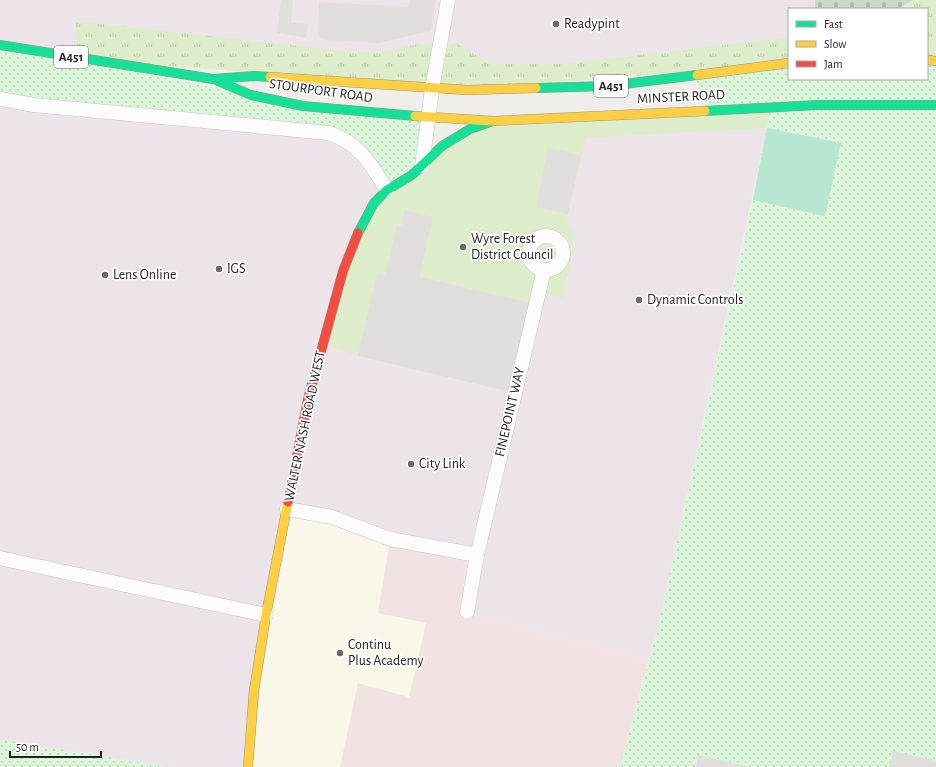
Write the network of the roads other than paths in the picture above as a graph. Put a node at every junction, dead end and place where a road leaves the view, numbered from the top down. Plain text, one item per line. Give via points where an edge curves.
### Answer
1 (448, 0) edge
2 (0, 45) edge
3 (788, 63) edge
4 (213, 79) junction
5 (432, 89) junction
6 (0, 99) edge
7 (936, 105) edge
8 (428, 116) junction
9 (493, 121) junction
10 (422, 166) junction
11 (387, 190) junction
12 (544, 270) dead end
13 (287, 509) junction
14 (477, 555) junction
15 (0, 558) edge
16 (467, 612) dead end
17 (266, 615) junction
18 (248, 767) edge

1 - 5 street
2 - 4 main road, STOURPORT ROAD / A451
3 - 5 main road, MINSTER ROAD / A451 via 608,86 508,90
4 - 5 main road, STOURPORT ROAD / A451 via 254,76
4 - 8 main road, STOURPORT ROAD / A451 via 251,95 303,106
5 - 8 street
6 - 11 street via 34,105 328,133 342,137 358,147
7 - 9 main road, MINSTER ROAD / A451 via 818,105
8 - 9 main road, MINSTER ROAD / A451
8 - 10 street
9 - 10 main road, WALTER NASH ROAD WEST via 470,129 442,146
10 - 11 main road, WALTER NASH ROAD WEST
11 - 13 main road, WALTER NASH ROAD WEST via 367,214 343,271 308,400
12 - 14 street, FINEPOINT WAY
13 - 14 street via 332,517 390,540
13 - 17 main road, WALTER NASH ROAD WEST
14 - 16 street, FINEPOINT WAY
15 - 17 street
17 - 18 main road, WALTER NASH ROAD WEST via 254,691

